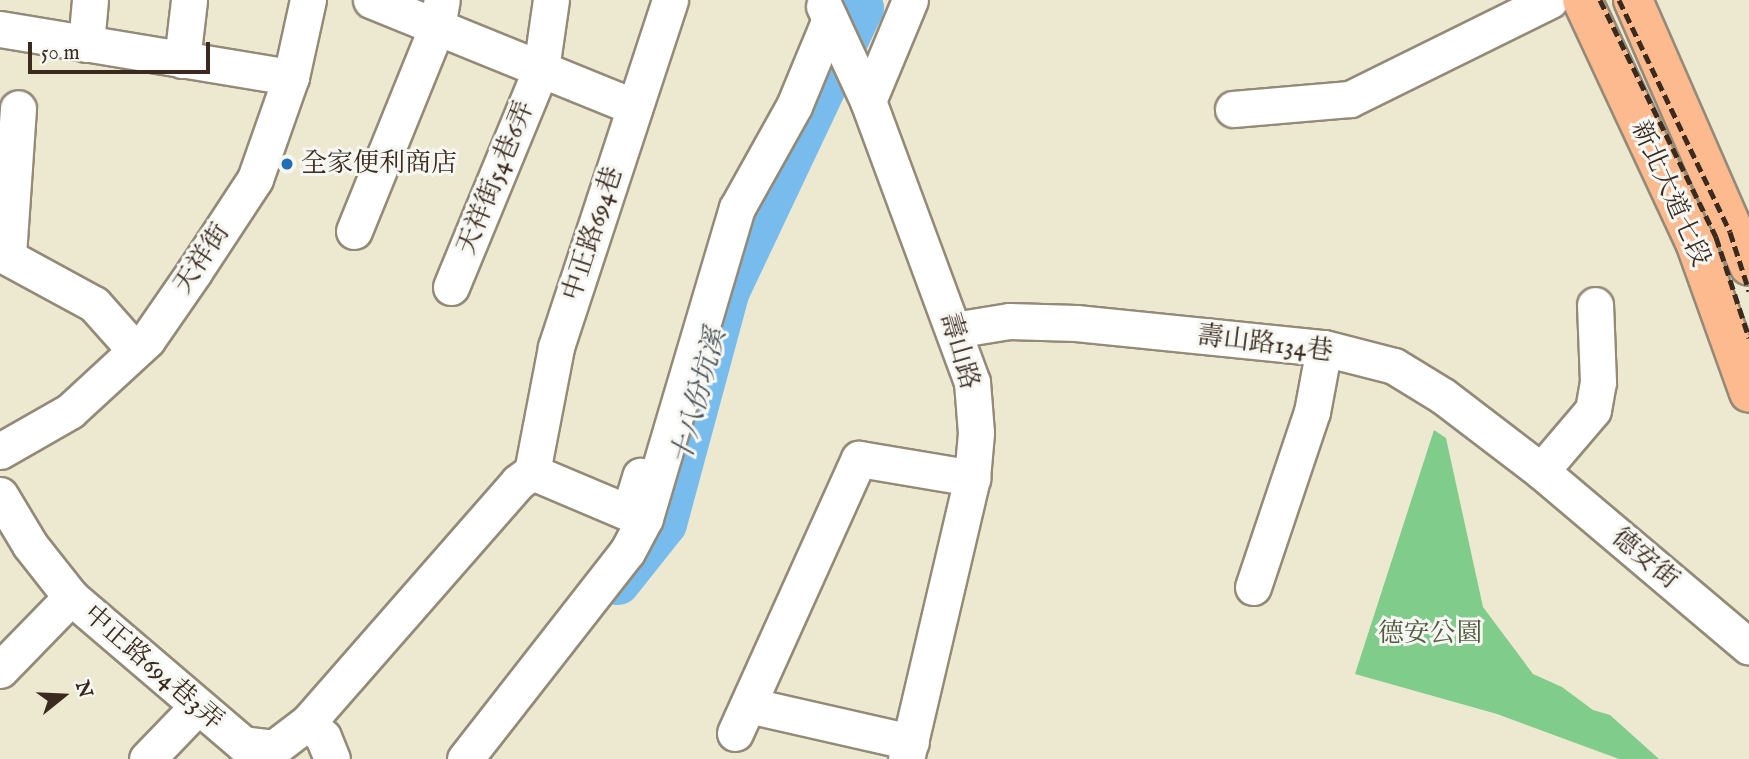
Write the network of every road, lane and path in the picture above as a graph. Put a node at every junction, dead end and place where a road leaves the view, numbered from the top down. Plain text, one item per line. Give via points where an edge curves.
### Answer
1 (90, 0) edge
2 (190, 0) edge
3 (308, 0) edge
4 (371, 0) edge
5 (551, 0) edge
6 (670, 0) edge
7 (910, 0) edge
8 (1550, 0) edge
9 (1582, 0) edge
10 (1633, 0) edge
11 (440, 13) edge
12 (827, 14) edge
13 (0, 29) edge
14 (86, 44) junction
15 (182, 60) junction
16 (541, 69) junction
17 (291, 77) junction
18 (865, 95) junction
19 (635, 107) junction
20 (18, 108) dead end
21 (1233, 109) dead end
22 (724, 188) dead end
23 (354, 231) dead end
24 (4, 254) edge
25 (1749, 266) edge
26 (451, 287) dead end
27 (1595, 305) dead end
28 (954, 330) junction
29 (1324, 348) junction
30 (135, 350) junction
31 (1749, 393) edge
32 (0, 451) edge
33 (1541, 471) junction
34 (532, 472) junction
35 (972, 478) junction
36 (0, 495) edge
37 (1254, 587) dead end
38 (71, 597) junction
39 (1749, 647) edge
40 (0, 670) edge
41 (197, 707) junction
42 (308, 722) junction
43 (908, 750) edge
44 (160, 755) edge
45 (332, 759) edge
46 (465, 759) edge

1 - 14 street
2 - 15 street
3 - 17 street, 天祥街
4 - 11 street
5 - 16 street, 天祥街54巷6弄
6 - 19 street, 中正路694巷
7 - 18 street
8 - 21 street via 1350,99
9 - 31 main road, 新北大道七段 via 1695,242
10 - 25 main road, 新北大道七段
11 - 16 street
11 - 23 street
12 - 18 street, 壽山路
12 - 46 street via 794,106 737,208 645,518 627,552
13 - 14 street
14 - 15 street
15 - 17 street
16 - 19 street
16 - 26 street, 天祥街54巷6弄
17 - 30 street, 天祥街 via 255,179
18 - 28 street, 壽山路
19 - 34 street, 中正路694巷 via 556,347
20 - 24 street
22 - 34 street via 629,513
24 - 30 street via 94,304
27 - 33 street via 1598,382 1593,410
28 - 29 street, 壽山路134巷 via 1009,321 1076,323
28 - 35 street, 壽山路 via 972,382 976,433
29 - 33 street, 壽山路134巷 via 1394,366 1443,396
29 - 37 street via 1312,412
30 - 32 street, 天祥街 via 70,411
33 - 39 street, 德安街
34 - 42 street via 518,482
35 - 43 street, 壽山路
35 - 43 street via 859,458 741,719
36 - 38 street, 中正路694巷3弄 via 30,545
38 - 40 street
38 - 41 street, 中正路694巷3弄
41 - 42 street, 中正路694巷3弄 via 243,744 259,749 290,740
41 - 44 street
42 - 45 street via 323,737

